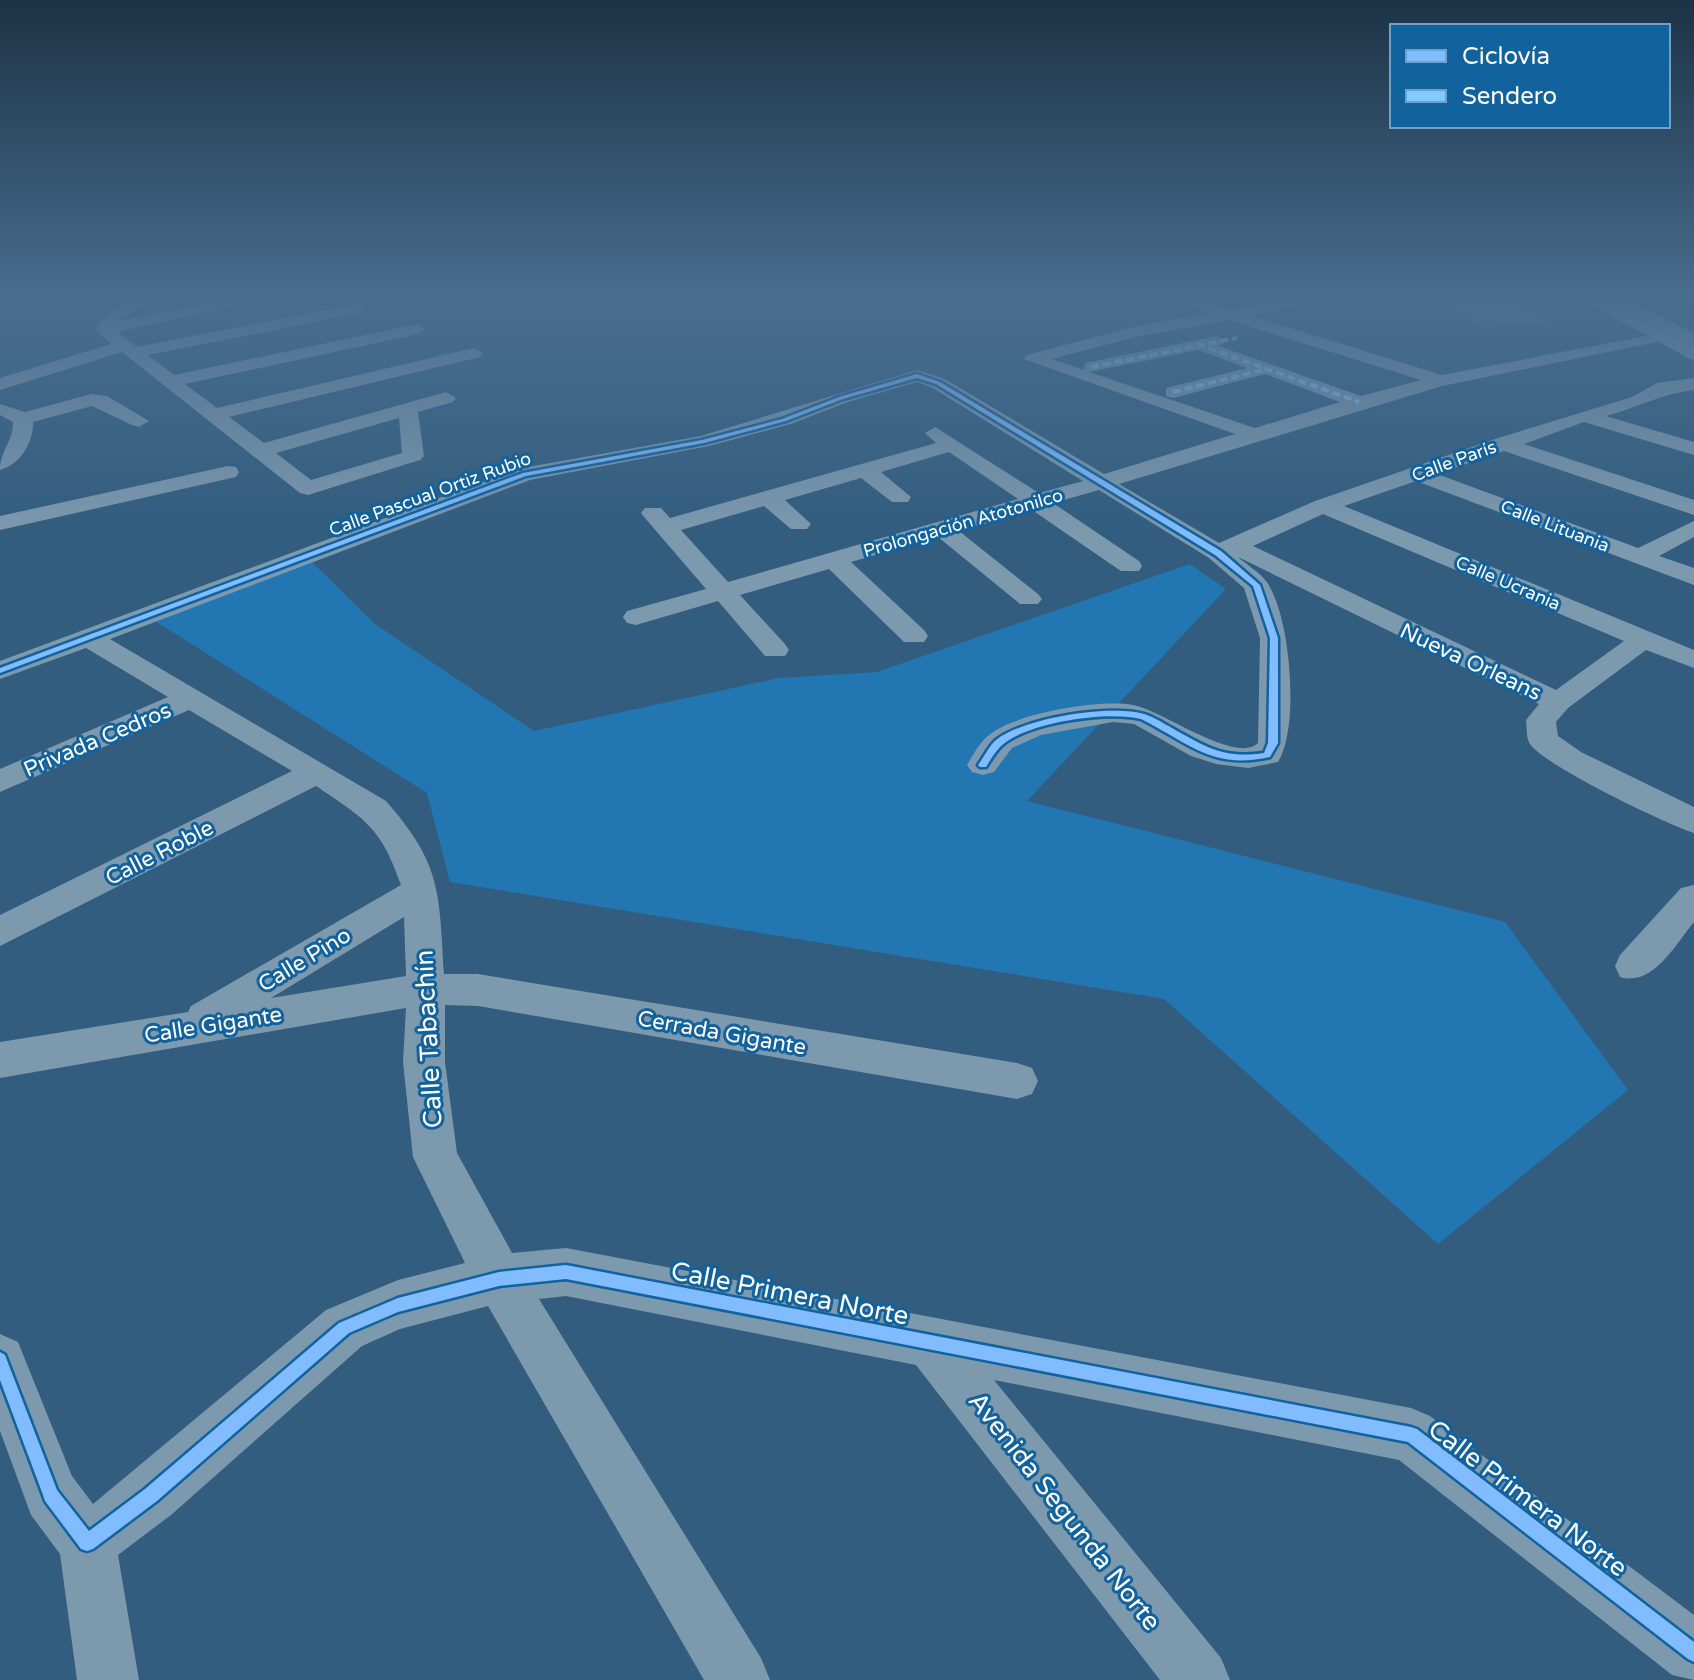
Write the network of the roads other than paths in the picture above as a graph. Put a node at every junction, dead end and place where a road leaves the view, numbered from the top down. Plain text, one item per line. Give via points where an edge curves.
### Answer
1 (32, 375) edge
2 (164, 375) edge
3 (198, 375) edge
4 (380, 375) edge
5 (1081, 375) edge
6 (1239, 375) edge
7 (1289, 375) edge
8 (1422, 375) edge
9 (1468, 375) edge
10 (172, 381) junction
11 (1440, 381) junction
12 (0, 384) edge
13 (1694, 384) edge
14 (1173, 392) dead end
15 (446, 398) dead end
16 (1639, 401) junction
17 (1359, 402) junction
18 (0, 408) edge
19 (408, 409) junction
20 (217, 414) junction
21 (1584, 416) junction
22 (23, 419) junction
23 (139, 421) dead end
24 (927, 427) dead end
25 (1694, 433) edge
26 (1257, 435) junction
27 (1502, 443) junction
28 (952, 445) junction
29 (1694, 449) edge
30 (260, 451) junction
31 (0, 464) edge
32 (865, 470) junction
33 (228, 472) dead end
34 (1417, 474) junction
35 (1099, 483) junction
36 (768, 497) junction
37 (900, 497) dead end
38 (1037, 502) junction
39 (1323, 506) junction
40 (1694, 508) edge
41 (0, 523) edge
42 (799, 524) dead end
43 (1694, 528) edge
44 (942, 529) junction
45 (1226, 550) junction
46 (1638, 557) junction
47 (834, 560) junction
48 (1130, 566) dead end
49 (1694, 577) edge
50 (720, 592) junction
51 (1029, 599) dead end
52 (636, 617) dead end
53 (914, 636) dead end
54 (87, 637) junction
55 (1644, 639) junction
56 (775, 650) dead end
57 (1694, 660) edge
58 (0, 671) edge
59 (193, 697) junction
60 (1558, 702) junction
61 (983, 765) dead end
62 (317, 772) junction
63 (0, 781) edge
64 (1694, 821) edge
65 (421, 890) junction
66 (1694, 898) edge
67 (0, 932) edge
68 (1634, 966) dead end
69 (426, 989) junction
70 (187, 1028) junction
71 (0, 1060) edge
72 (1017, 1081) dead end
73 (499, 1279) junction
74 (931, 1343) junction
75 (0, 1360) edge
76 (87, 1543) junction
77 (1694, 1653) edge
78 (108, 1680) edge
79 (739, 1680) edge
80 (1199, 1680) edge

1 - 12 street
2 - 10 street
3 - 10 street
4 - 20 street
5 - 26 street
6 - 14 street
7 - 17 street
8 - 11 street
9 - 11 street, Prolongación Atotonilco
10 - 20 street
11 - 17 street, Prolongación Atotonilco
13 - 16 street, Calle París via 1664,387
15 - 19 street
16 - 21 street, Calle París
16 - 25 street
17 - 26 street, Prolongación Atotonilco
18 - 22 street
19 - 30 street
19 - 30 street via 413,456 323,484 308,488
20 - 30 street
21 - 27 street, Calle París
21 - 29 street
22 - 23 street via 100,400
22 - 31 street via 21,445
24 - 28 street
26 - 35 street, Prolongación Atotonilco
27 - 34 street, Calle París
27 - 40 street
28 - 32 street
28 - 38 street
32 - 36 street
32 - 37 street
33 - 41 street
34 - 39 street, Calle París
34 - 46 street, Calle Lituania
35 - 38 street, Prolongación Atotonilco
35 - 45 street, Calle Pascual Ortiz Rubio
35 - 54 street, Calle Pascual Ortiz Rubio via 938,383 917,376 702,442 525,474
36 - 42 street
36 - 50 street via 658,518
38 - 44 street, Prolongación Atotonilco
38 - 48 street
39 - 45 street, Calle París
39 - 55 street, Calle Ucrania
43 - 46 street
44 - 47 street, Prolongación Atotonilco
44 - 51 street
45 - 60 street, Nueva Orleans
45 - 61 street via 1256,585 1274,638 1273,743 1267,755 1244,761 1213,755 1141,715 1122,712 1047,722 1001,741
46 - 49 street, Calle Lituania
47 - 50 street, Prolongación Atotonilco
47 - 53 street
50 - 52 street, Prolongación Atotonilco
50 - 56 street
54 - 58 street, Calle Pascual Ortiz Rubio
54 - 59 street, Calle Tabachín
55 - 57 street, Calle Ucrania
55 - 60 street
59 - 62 street, Calle Tabachín
59 - 63 street, Privada Cedros
60 - 64 street, Nueva Orleans via 1541,720 1543,740
62 - 65 street, Calle Tabachín via 374,809 404,844
62 - 67 street, Calle Roble
65 - 69 street, Calle Tabachín
65 - 70 street, Calle Pino
66 - 68 street
69 - 70 street, Calle Gigante
69 - 72 street, Cerrada Gigante via 478,990
69 - 73 street, Calle Tabachín via 424,1062 435,1157
70 - 71 street, Calle Gigante
73 - 74 street, Calle Primera Norte via 566,1272
73 - 76 street, Calle Primera Norte via 398,1305 344,1328 151,1495
73 - 79 street, Calle Tabachín
74 - 77 street, Calle Primera Norte via 1411,1435
74 - 80 street, Avenida Segunda Norte
75 - 76 street via 51,1495
76 - 78 street

